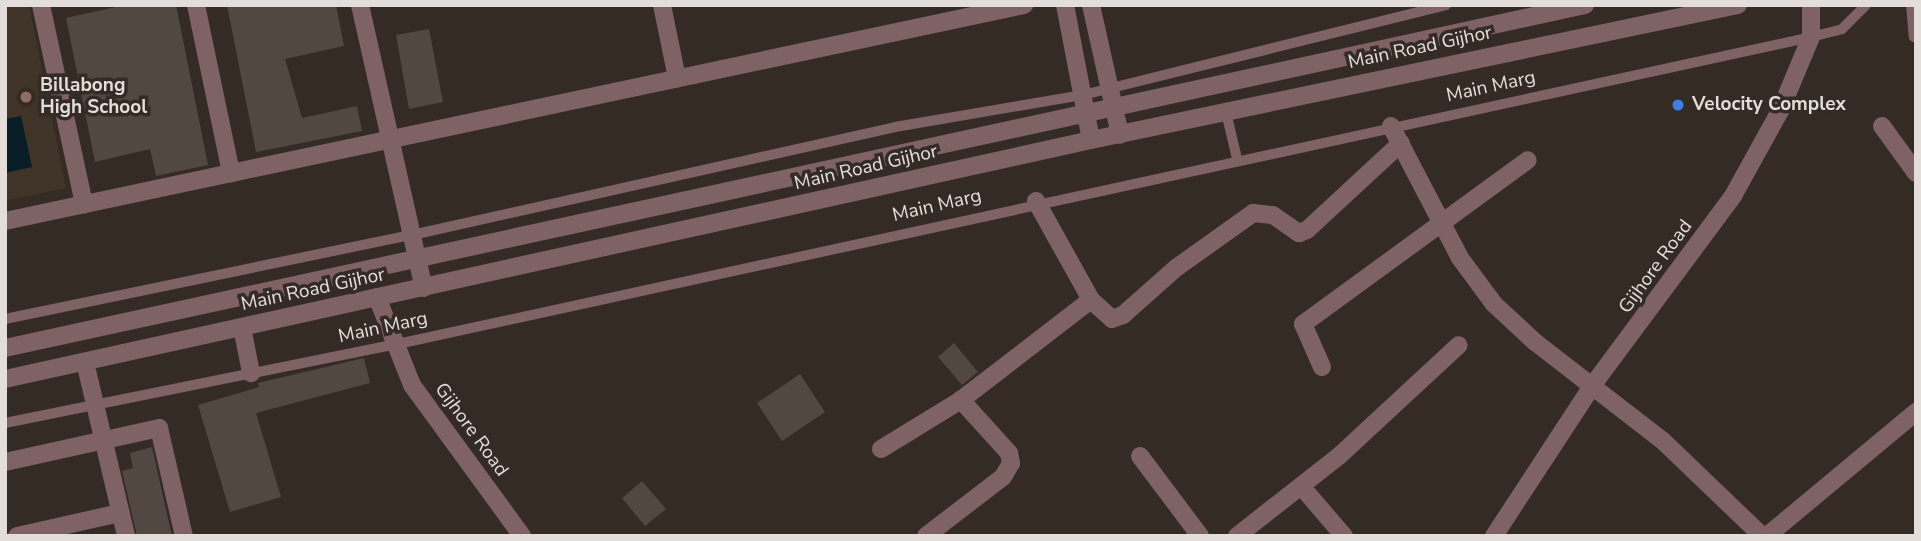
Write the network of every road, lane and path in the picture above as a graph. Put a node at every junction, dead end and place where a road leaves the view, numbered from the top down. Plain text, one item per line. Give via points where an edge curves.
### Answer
1 (41, 5) edge
2 (196, 5) edge
3 (360, 5) edge
4 (662, 5) edge
5 (1024, 5) edge
6 (1065, 5) edge
7 (1091, 5) edge
8 (1446, 5) edge
9 (1738, 5) edge
10 (1811, 5) edge
11 (1867, 5) edge
12 (1911, 5) edge
13 (1582, 6) edge
14 (994, 8) edge
15 (1811, 37) junction
16 (1914, 37) dead end
17 (677, 78) junction
18 (1110, 89) junction
19 (1083, 95) junction
20 (1114, 109) junction
21 (1226, 112) junction
22 (1086, 113) junction
23 (1391, 126) junction
24 (1882, 126) dead end
25 (1120, 135) junction
26 (390, 138) junction
27 (1091, 140) junction
28 (1401, 144) junction
29 (1237, 159) junction
30 (1528, 160) dead end
31 (231, 173) junction
32 (1916, 173) edge
33 (1037, 201) junction
34 (84, 204) junction
35 (1441, 220) junction
36 (5, 221) edge
37 (412, 234) junction
38 (417, 258) junction
39 (424, 288) junction
40 (377, 298) junction
41 (1091, 300) junction
42 (5, 319) edge
43 (242, 327) junction
44 (393, 345) junction
45 (1459, 345) dead end
46 (5, 348) edge
47 (85, 362) junction
48 (1322, 368) dead end
49 (251, 373) junction
50 (5, 379) edge
51 (1592, 386) junction
52 (961, 400) junction
53 (95, 405) junction
54 (1916, 412) edge
55 (5, 423) edge
56 (104, 441) junction
57 (881, 449) dead end
58 (1140, 456) dead end
59 (5, 462) edge
60 (1301, 486) junction
61 (120, 513) junction
62 (18, 536) edge
63 (126, 536) edge
64 (184, 536) edge
65 (522, 536) edge
66 (926, 536) edge
67 (1200, 536) edge
68 (1237, 536) edge
69 (1344, 536) edge
70 (1494, 536) edge
71 (1764, 536) edge

1 - 34 street
2 - 31 street
3 - 26 street
4 - 17 street
5 - 14 street
6 - 19 street
7 - 18 street
8 - 18 lane
9 - 21 street, Main Road Gijhor
10 - 15 street, Gijhore Road
11 - 15 lane, Main Marg via 1842,29
12 - 16 lane
13 - 20 street, Main Road Gijhor
14 - 17 street
15 - 23 lane, Main Marg
15 - 51 street, Gijhore Road via 1780,111 1733,196
17 - 26 street
18 - 19 lane
18 - 20 street
19 - 22 street
19 - 37 lane via 895,127
20 - 22 street, Main Road Gijhor
20 - 25 street
21 - 25 street, Main Road Gijhor
21 - 29 lane
22 - 27 street
22 - 38 street, Main Road Gijhor
23 - 28 street
23 - 29 lane, Main Marg
24 - 32 street
25 - 27 street, Main Road Gijhor
26 - 31 street
26 - 37 street
27 - 39 street, Main Road Gijhor
28 - 35 street
28 - 41 street via 1307,230 1289,229 1261,210 1176,268 1123,315 1112,319
29 - 33 lane, Main Marg
30 - 35 street
31 - 34 street
33 - 41 street
33 - 44 lane, Main Marg
34 - 36 street
35 - 48 street via 1303,324
35 - 51 street via 1460,258 1494,304
37 - 38 street
37 - 42 lane
38 - 39 street
38 - 46 street, Main Road Gijhor
39 - 40 street, Main Road Gijhor
40 - 43 street, Main Road Gijhor
40 - 44 street, Gijhore Road
41 - 52 street
43 - 47 street, Main Road Gijhor
43 - 49 street
44 - 49 lane, Main Marg
44 - 65 street, Gijhore Road via 412,385 449,441
45 - 60 street
47 - 50 street, Main Road Gijhor
47 - 53 street
49 - 53 lane, Main Marg
51 - 70 street, Gijhore Road
51 - 71 street via 1662,440
52 - 57 street
52 - 66 street via 1009,453 1011,463 1003,477
53 - 55 lane, Main Marg
53 - 56 street
54 - 71 street
56 - 59 street
56 - 61 street
56 - 64 street via 159,428
58 - 67 street
60 - 68 street
60 - 69 street
61 - 62 street
61 - 63 street

